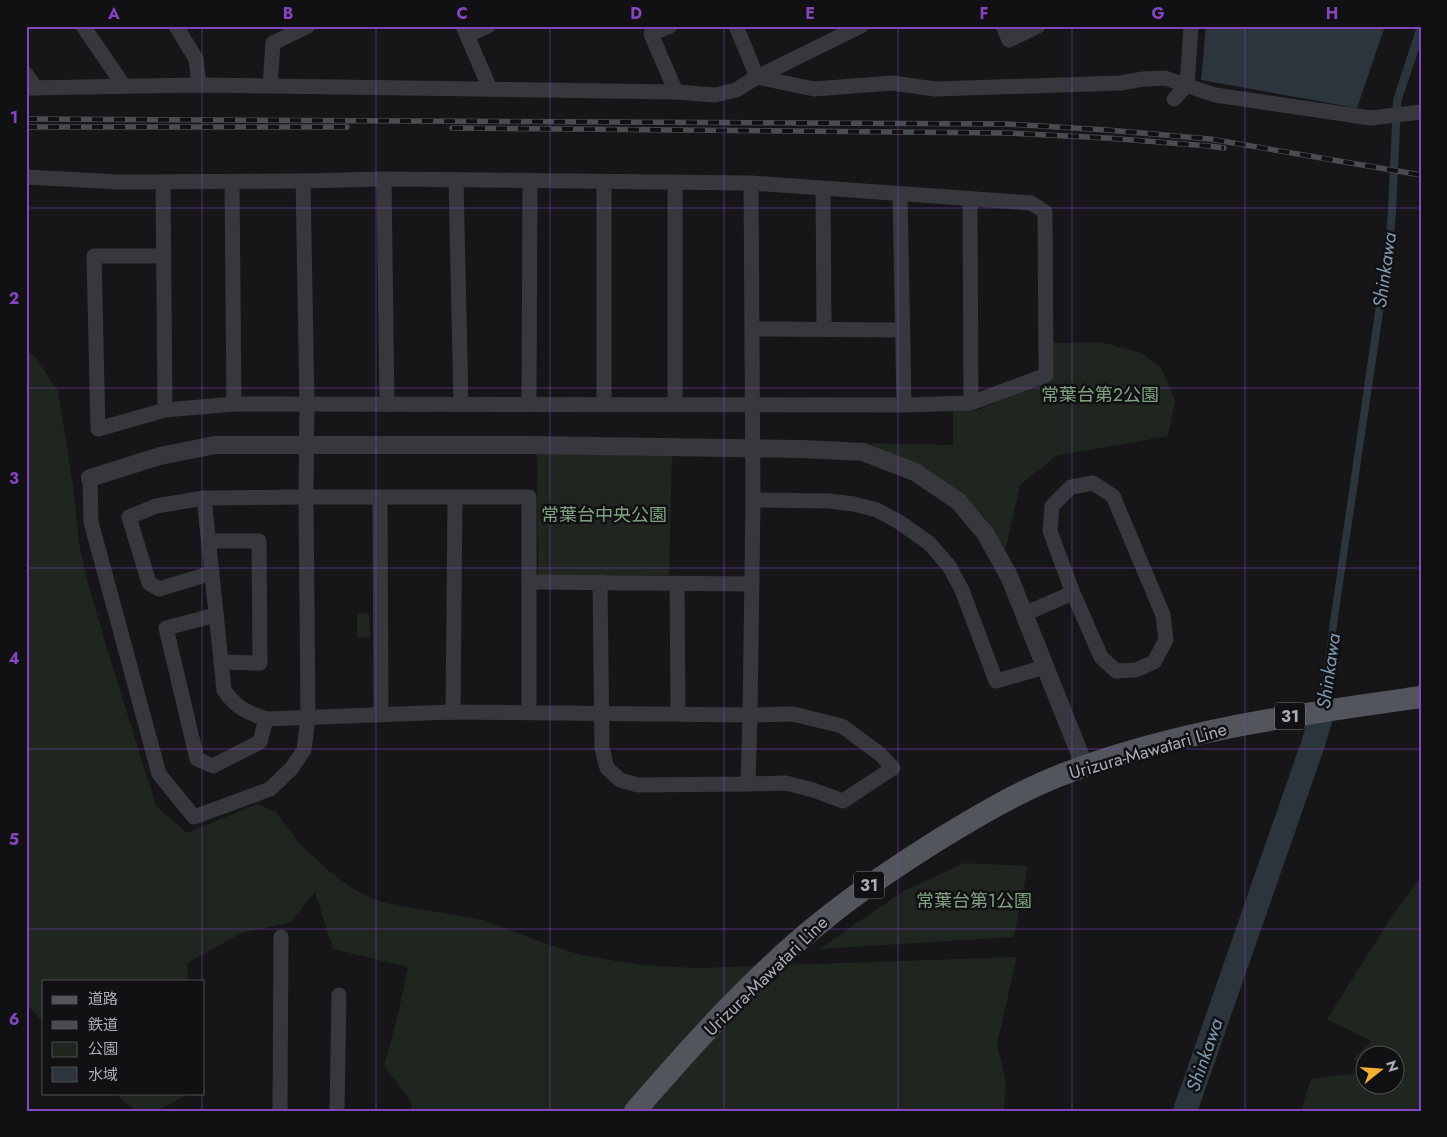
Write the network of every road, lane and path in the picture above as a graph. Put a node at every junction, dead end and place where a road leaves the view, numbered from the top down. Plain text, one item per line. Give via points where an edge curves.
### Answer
1 (83, 26) edge
2 (176, 26) edge
3 (308, 26) edge
4 (488, 26) edge
5 (670, 26) edge
6 (736, 26) edge
7 (861, 26) edge
8 (1003, 26) edge
9 (1038, 26) edge
10 (1191, 26) edge
11 (466, 31) edge
12 (26, 74) edge
13 (757, 77) junction
14 (199, 85) junction
15 (1187, 85) junction
16 (124, 86) junction
17 (270, 86) junction
18 (31, 88) edge
19 (490, 89) junction
20 (676, 92) junction
21 (1174, 100) dead end
22 (1421, 112) edge
23 (26, 177) edge
24 (384, 179) junction
25 (456, 180) junction
26 (530, 181) junction
27 (163, 182) junction
28 (232, 182) junction
29 (303, 182) junction
30 (604, 182) junction
31 (675, 182) junction
32 (750, 184) junction
33 (823, 189) junction
34 (900, 194) junction
35 (970, 199) junction
36 (163, 256) junction
37 (752, 329) junction
38 (824, 329) junction
39 (902, 330) junction
40 (234, 404) junction
41 (307, 404) junction
42 (387, 404) junction
43 (462, 404) junction
44 (529, 404) junction
45 (604, 404) junction
46 (675, 404) junction
47 (753, 404) junction
48 (971, 404) junction
49 (904, 405) junction
50 (165, 410) junction
51 (307, 446) junction
52 (753, 449) junction
53 (90, 478) joint
54 (306, 497) junction
55 (380, 497) junction
56 (455, 497) junction
57 (204, 498) junction
58 (753, 500) junction
59 (209, 541) junction
60 (212, 573) junction
61 (529, 582) junction
62 (600, 582) junction
63 (677, 583) junction
64 (752, 584) junction
65 (1073, 593) junction
66 (1024, 614) junction
67 (216, 615) junction
68 (221, 662) junction
69 (1045, 666) junction
70 (1421, 697) edge
71 (453, 712) junction
72 (529, 712) junction
73 (602, 713) junction
74 (678, 713) junction
75 (381, 715) junction
76 (750, 715) junction
77 (308, 717) junction
78 (266, 719) junction
79 (1085, 767) junction
80 (748, 784) junction
81 (281, 937) dead end
82 (339, 995) dead end
83 (280, 1111) edge
84 (337, 1111) edge
85 (634, 1111) edge

1 - 16 street
2 - 14 street via 196,59
3 - 17 street via 273,43
4 - 11 street
5 - 20 street via 651,34
6 - 13 street
7 - 13 street
8 - 9 street via 1009,40
10 - 15 street
11 - 19 street
12 - 18 street
13 - 15 street via 814,89 892,83 935,89 1121,83 1165,78
13 - 20 street via 736,90 715,94
14 - 16 street
14 - 17 street
15 - 21 street
15 - 22 street via 1215,95 1371,118
16 - 18 street
17 - 19 street
19 - 20 street
23 - 27 street
24 - 25 street
24 - 29 street
24 - 42 street
25 - 26 street
25 - 43 street
26 - 30 street
26 - 44 street
27 - 28 street
27 - 36 street
28 - 29 street
28 - 40 street
29 - 41 street
30 - 31 street
30 - 45 street
31 - 32 street
31 - 46 street
32 - 33 street
32 - 37 street
33 - 34 street
33 - 38 street
34 - 35 street
34 - 39 street
35 - 48 street
35 - 48 street via 1031,203 1045,212 1046,317 1046,375
36 - 50 street
36 - 50 street via 94,256 98,429
37 - 38 street
37 - 47 street
38 - 39 street
39 - 49 street
40 - 41 street
40 - 50 street
41 - 42 street
41 - 51 street
42 - 43 street
43 - 44 street
44 - 45 street
45 - 46 street
46 - 47 street
47 - 49 street
47 - 52 street
48 - 49 street
51 - 52 street
51 - 53 street via 215,445 160,456
51 - 54 street
52 - 58 street
52 - 66 street via 863,452 916,472 958,501 985,533 1009,576
53 - 77 street via 91,522 159,774 194,817 270,788 292,769 304,750
54 - 55 street
54 - 57 street
54 - 77 street
55 - 56 street
55 - 75 street
56 - 61 street via 529,496
56 - 71 street
57 - 59 street
57 - 60 street via 156,506 130,517 150,583 160,589
58 - 64 street
58 - 69 street via 829,500 877,510 899,522 929,543 949,566 962,590 996,681
59 - 60 street
59 - 68 street via 259,541 260,663
60 - 67 street
61 - 62 street
61 - 72 street
62 - 63 street
62 - 73 street
63 - 64 street
63 - 74 street
64 - 76 street
65 - 65 street via 1101,657 1116,671 1136,670 1154,662 1166,640 1163,615 1113,496 1093,483 1071,487 1052,506 1050,531
65 - 66 street
66 - 69 street
67 - 68 street
67 - 78 street via 166,628 197,759 213,766 260,742
68 - 78 street via 224,690 232,701 249,713
69 - 79 street
70 - 79 main road, Urizura-Mawatari Line / 31 via 1270,719 1161,744
71 - 72 street
71 - 75 street
72 - 73 street
73 - 74 street
73 - 80 street via 602,748 607,768 620,780 638,785
74 - 76 street
75 - 77 street
76 - 80 street
76 - 80 street via 793,714 842,726 880,754 893,768 843,801 786,783
77 - 78 street
79 - 85 main road, Urizura-Mawatari Line / 31 via 1008,799 964,824 832,913 773,964
81 - 83 street
82 - 84 street

